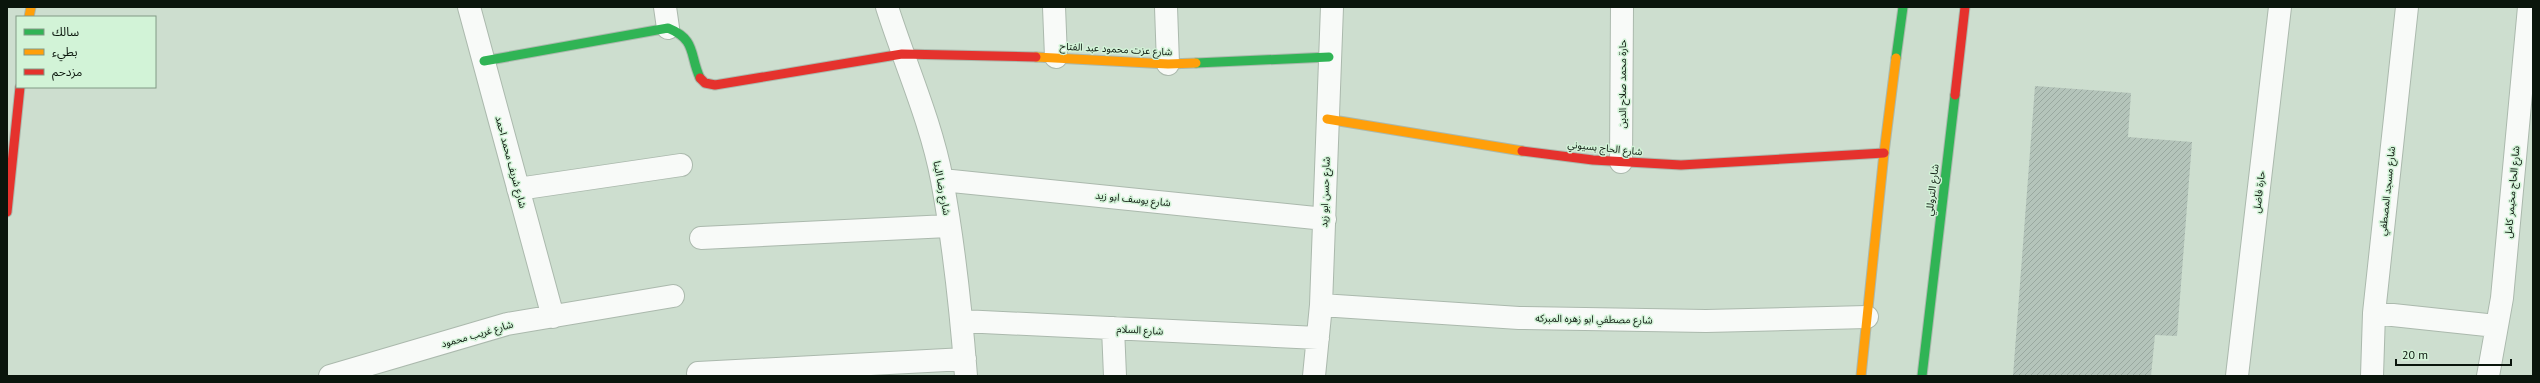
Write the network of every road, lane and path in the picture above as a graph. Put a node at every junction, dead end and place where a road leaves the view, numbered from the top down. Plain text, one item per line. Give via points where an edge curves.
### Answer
1 (469, 7) edge
2 (887, 7) edge
3 (1054, 7) edge
4 (1166, 7) edge
5 (1332, 7) edge
6 (1622, 7) edge
7 (1903, 7) edge
8 (1965, 7) edge
9 (2280, 7) edge
10 (2406, 7) edge
11 (2530, 7) edge
12 (666, 17) edge
13 (902, 54) junction
14 (1056, 57) junction
15 (1329, 57) junction
16 (484, 61) junction
17 (1168, 64) junction
18 (20, 88) edge
19 (1327, 119) junction
20 (1884, 153) junction
21 (1621, 162) junction
22 (681, 165) dead end
23 (942, 180) junction
24 (518, 189) junction
25 (7, 212) edge
26 (1325, 219) junction
27 (948, 226) junction
28 (701, 238) dead end
29 (673, 296) dead end
30 (1321, 305) junction
31 (2374, 313) junction
32 (553, 317) junction
33 (1867, 317) junction
34 (962, 321) junction
35 (2496, 326) junction
36 (1113, 328) junction
37 (1318, 338) junction
38 (966, 367) edge
39 (698, 373) dead end
40 (330, 376) edge
41 (1115, 376) edge
42 (1314, 376) edge
43 (1860, 376) edge
44 (1922, 376) edge
45 (2237, 376) edge
46 (2372, 376) edge
47 (2488, 376) edge

1 - 16 street, شارع شريف محمد احمد
2 - 13 street, شارع رضا البنا
3 - 14 street
4 - 17 street
5 - 15 street, شارع حسن ابو زيد
6 - 21 street, حارة محمد صلاح الدين
7 - 20 street
8 - 44 street, شارع التروللي
9 - 45 street, حارة فاضل
10 - 31 street, شارع مسجد المصطفي
11 - 35 street, شارع الحاج مخيمر كامل via 2502,298
12 - 13 street, شارع عزت محمود عبد الفتاح via 676,30 689,39 700,78 711,85
12 - 16 street
13 - 14 street, شارع عزت محمود عبد الفتاح
13 - 23 street, شارع رضا البنا via 930,135
14 - 17 street, شارع عزت محمود عبد الفتاح
15 - 17 street, شارع عزت محمود عبد الفتاح
15 - 19 street, شارع حسن ابو زيد
16 - 24 street, شارع شريف محمد احمد
18 - 25 street
19 - 21 street, شارع الحاج بسيوني via 1525,150
19 - 26 street, شارع حسن ابو زيد
20 - 21 street, شارع الحاج بسيوني via 1682,165
20 - 33 street
22 - 24 street
23 - 26 street, شارع يوسف ابو زيد
23 - 27 street, شارع رضا البنا
24 - 32 street, شارع شريف محمد احمد
26 - 30 street, شارع حسن ابو زيد
27 - 28 street
27 - 34 street, شارع رضا البنا
29 - 32 street, شارع غريب محمود
30 - 33 street, شارع مصطفي ابو زهره المبركه via 1519,318 1706,321
30 - 37 street, شارع حسن ابو زيد
31 - 35 street
31 - 46 street, شارع مسجد المصطفي
32 - 40 street, شارع غريب محمود via 507,324
33 - 43 street
34 - 36 street, شارع السلام
34 - 38 street, شارع رضا البنا
35 - 47 street, شارع الحاج مخيمر كامل
36 - 37 street, شارع السلام
36 - 41 street
37 - 42 street, شارع حسن ابو زيد
38 - 39 street

